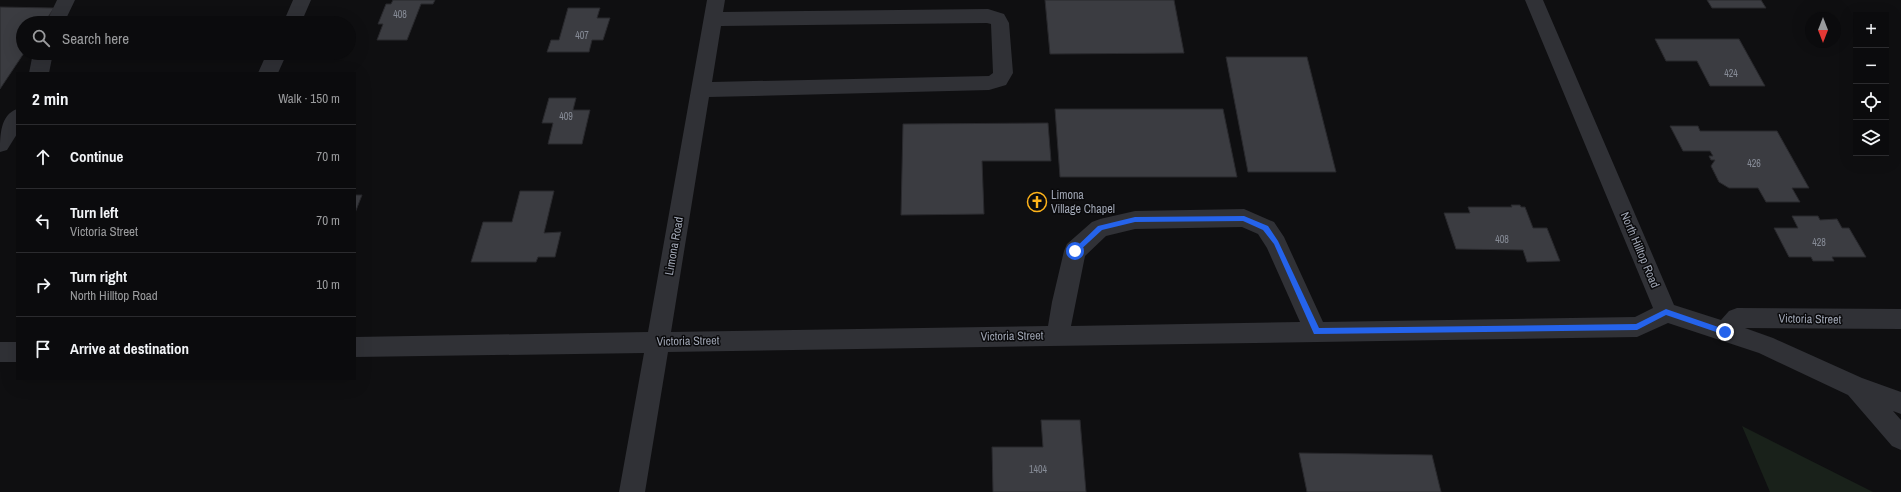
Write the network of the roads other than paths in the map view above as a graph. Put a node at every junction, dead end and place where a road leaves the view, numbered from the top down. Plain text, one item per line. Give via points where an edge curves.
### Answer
1 (66, 0) edge
2 (302, 0) edge
3 (1534, 0) edge
4 (714, 9) edge
5 (59, 16) edge
6 (295, 16) edge
7 (42, 60) edge
8 (274, 60) edge
9 (39, 72) edge
10 (268, 72) edge
11 (700, 90) junction
12 (16, 119) edge
13 (0, 144) edge
14 (1666, 312) junction
15 (1901, 319) edge
16 (1316, 331) junction
17 (1725, 332) junction
18 (1058, 335) junction
19 (658, 341) junction
20 (356, 347) edge
21 (0, 352) edge
22 (16, 352) edge
23 (1856, 387) junction
24 (1901, 403) edge
25 (1901, 438) edge
26 (632, 492) edge

1 - 5 street
2 - 6 street
3 - 14 street, North Hilltop Road
4 - 11 street, Limona Road
4 - 11 street via 988,16 1000,23 1003,72 999,80 989,82
7 - 9 street
8 - 10 street
11 - 19 street, Limona Road
12 - 13 street
14 - 16 street, Victoria Street via 1637,327
14 - 17 street
15 - 17 street, Victoria Street via 1737,318
16 - 18 street, Victoria Street
16 - 18 street via 1276,243 1266,228 1244,218 1135,220 1100,228 1075,251
17 - 23 street via 1765,345
18 - 19 street, Victoria Street
19 - 20 street, Victoria Street
19 - 26 street, Limona Road
21 - 22 street
23 - 24 street
23 - 25 street

